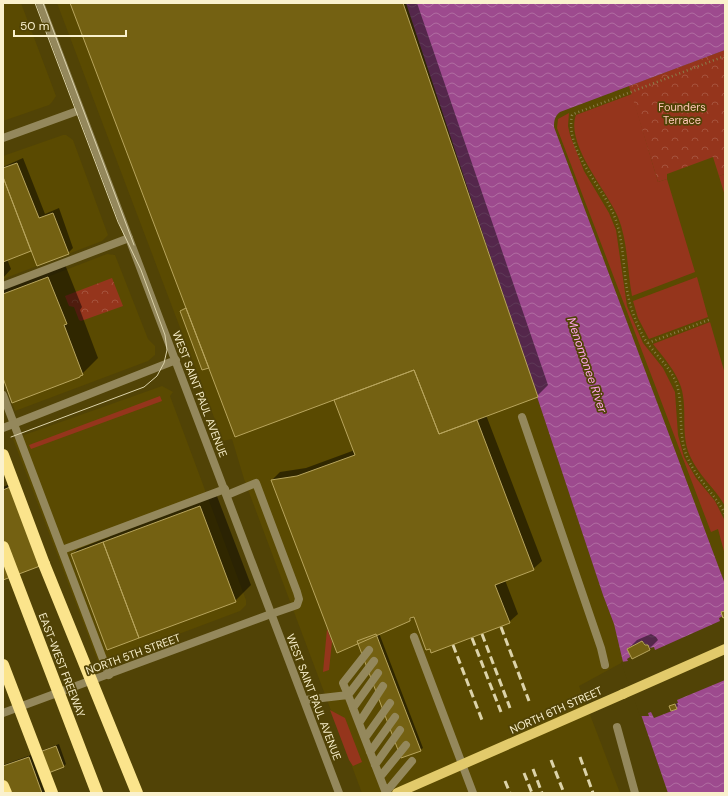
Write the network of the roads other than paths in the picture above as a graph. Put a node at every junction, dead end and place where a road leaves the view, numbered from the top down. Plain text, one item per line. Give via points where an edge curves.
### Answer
1 (40, 3) edge
2 (80, 110) junction
3 (3, 138) edge
4 (129, 238) junction
5 (3, 286) edge
6 (176, 360) junction
7 (3, 395) edge
8 (522, 417) dead end
9 (14, 424) junction
10 (3, 428) edge
11 (3, 455) edge
12 (3, 474) edge
13 (226, 492) junction
14 (3, 547) edge
15 (62, 550) junction
16 (44, 564) junction
17 (271, 614) junction
18 (414, 637) dead end
19 (725, 649) edge
20 (369, 650) dead end
21 (374, 661) dead end
22 (3, 665) edge
23 (605, 665) dead end
24 (378, 673) dead end
25 (109, 674) junction
26 (384, 686) dead end
27 (348, 695) junction
28 (305, 700) junction
29 (390, 703) dead end
30 (353, 708) junction
31 (3, 713) edge
32 (395, 717) dead end
33 (359, 723) junction
34 (617, 727) dead end
35 (400, 730) dead end
36 (365, 738) junction
37 (406, 745) dead end
38 (370, 752) junction
39 (412, 761) dead end
40 (375, 765) junction
41 (380, 777) junction
42 (3, 786) edge
43 (6, 793) edge
44 (52, 793) edge
45 (97, 793) edge
46 (137, 793) edge
47 (339, 793) edge
48 (386, 793) edge
49 (397, 793) edge
50 (473, 793) edge
51 (636, 793) edge

1 - 2 street, WEST SAINT PAUL AVENUE
2 - 3 street
2 - 4 street, WEST SAINT PAUL AVENUE
4 - 5 street
4 - 6 street, WEST SAINT PAUL AVENUE
6 - 9 street
6 - 13 street, WEST SAINT PAUL AVENUE
7 - 9 street
8 - 23 street via 602,648
9 - 10 street
9 - 15 street
11 - 16 highway
12 - 16 highway
13 - 15 street
13 - 17 street, WEST SAINT PAUL AVENUE
13 - 17 street, NORTH 5TH STREET via 256,484 297,592 297,605
14 - 45 highway, EAST-WEST FREEWAY, bridge
15 - 25 street
16 - 46 highway, bridge
17 - 25 street, NORTH 5TH STREET
17 - 28 street, WEST SAINT PAUL AVENUE
18 - 50 street
19 - 49 main road, NORTH 6TH STREET, bridge
20 - 27 street via 343,683
21 - 27 street
22 - 44 highway, bridge
24 - 30 street
25 - 31 street, NORTH 5TH STREET
26 - 33 street
27 - 28 street
27 - 30 street
28 - 47 street, WEST SAINT PAUL AVENUE
29 - 36 street
30 - 33 street
32 - 38 street
33 - 36 street
34 - 51 street
35 - 40 street
36 - 38 street
37 - 41 street
38 - 40 street
39 - 48 street
40 - 41 street
41 - 48 street
42 - 43 highway

